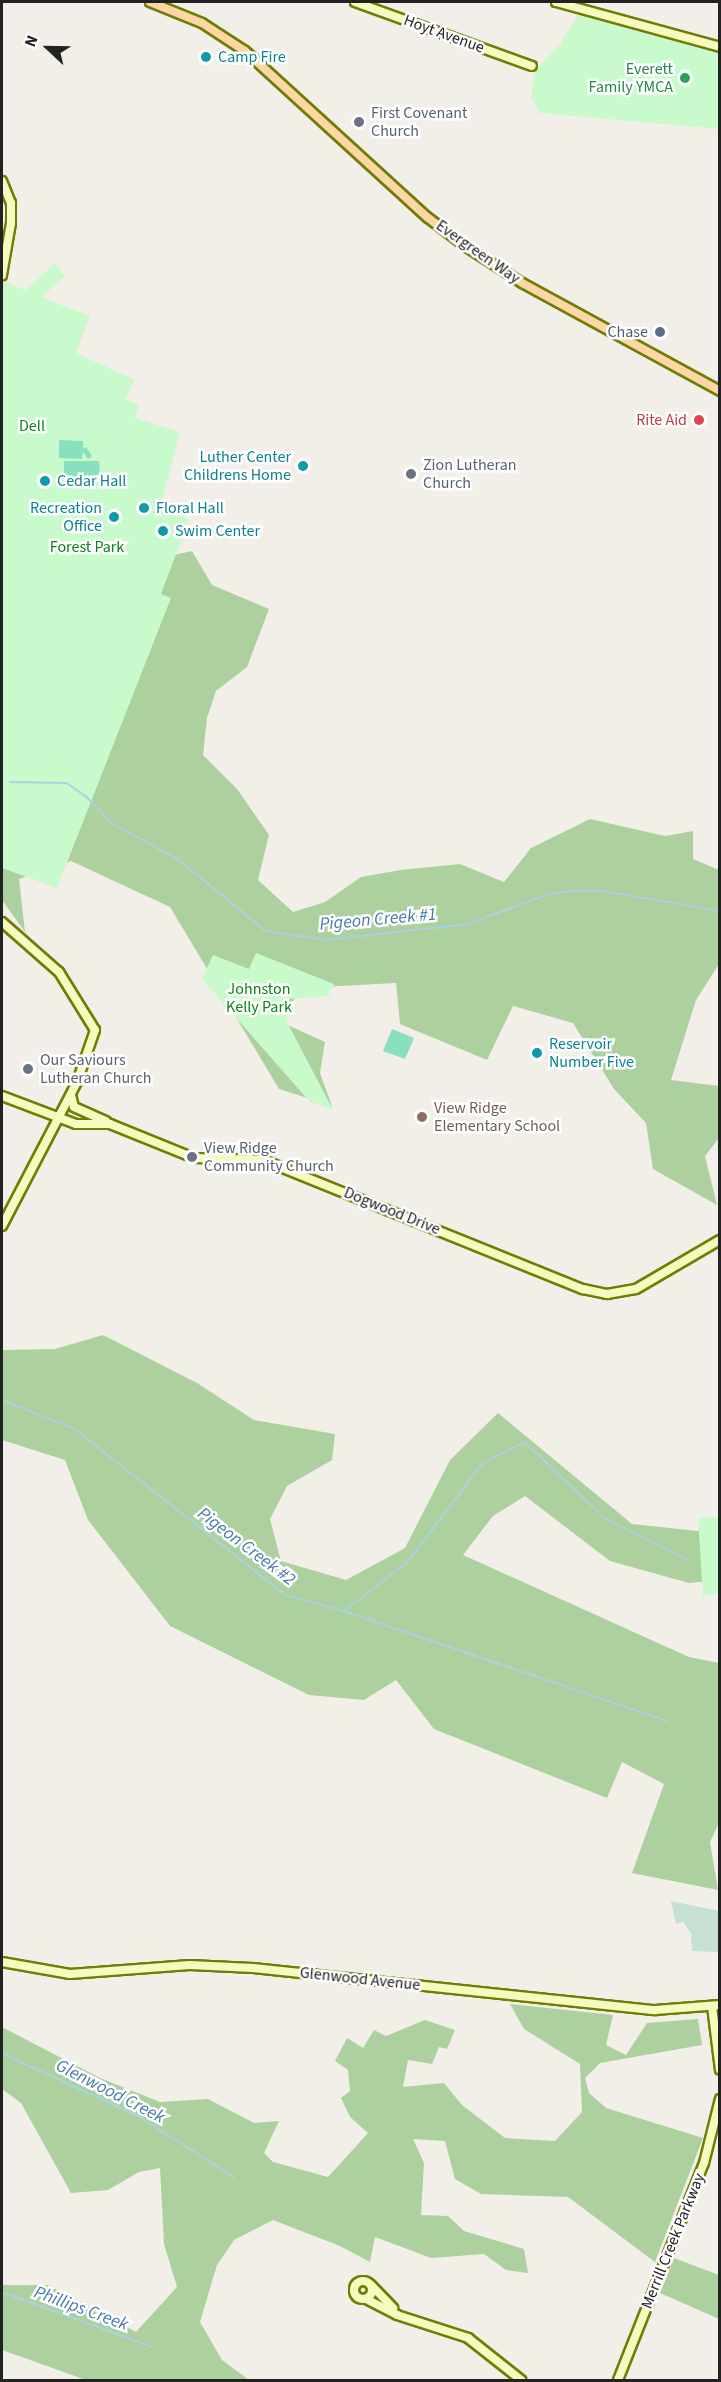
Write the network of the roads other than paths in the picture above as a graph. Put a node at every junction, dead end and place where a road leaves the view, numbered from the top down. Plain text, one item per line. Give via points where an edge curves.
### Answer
1 (150, 2) edge
2 (355, 2) edge
3 (556, 2) edge
4 (720, 46) edge
5 (532, 66) dead end
6 (2, 181) edge
7 (2, 275) edge
8 (720, 391) edge
9 (2, 922) edge
10 (71, 1094) junction
11 (2, 1096) edge
12 (59, 1118) junction
13 (110, 1124) junction
14 (2, 1226) edge
15 (720, 1240) edge
16 (2, 1962) edge
17 (716, 2006) edge
18 (720, 2070) edge
19 (720, 2099) edge
20 (371, 2286) junction
21 (366, 2299) junction
22 (404, 2316) junction
23 (521, 2380) edge
24 (618, 2380) edge

1 - 8 main road, Evergreen Way via 218,32 267,69 427,217 468,248 515,279
2 - 5 street, Hoyt Avenue
3 - 4 street
6 - 7 street via 11,203
9 - 10 street via 16,938 44,956 74,992 95,1030
10 - 12 street
10 - 13 street via 74,1107
11 - 12 street, Dogwood Drive
12 - 13 street, Dogwood Drive via 80,1124
12 - 14 street
13 - 15 street, Dogwood Drive via 194,1158 263,1160 583,1289 607,1294 636,1289
16 - 17 street, Glenwood Avenue via 70,1974 190,1965 242,1968 655,2010
17 - 18 street
19 - 24 street, Merrill Creek Parkway via 704,2163
20 - 21 street via 372,2293
20 - 21 street via 364,2281 356,2285 356,2295
20 - 22 street
21 - 22 street
22 - 23 street via 468,2338

